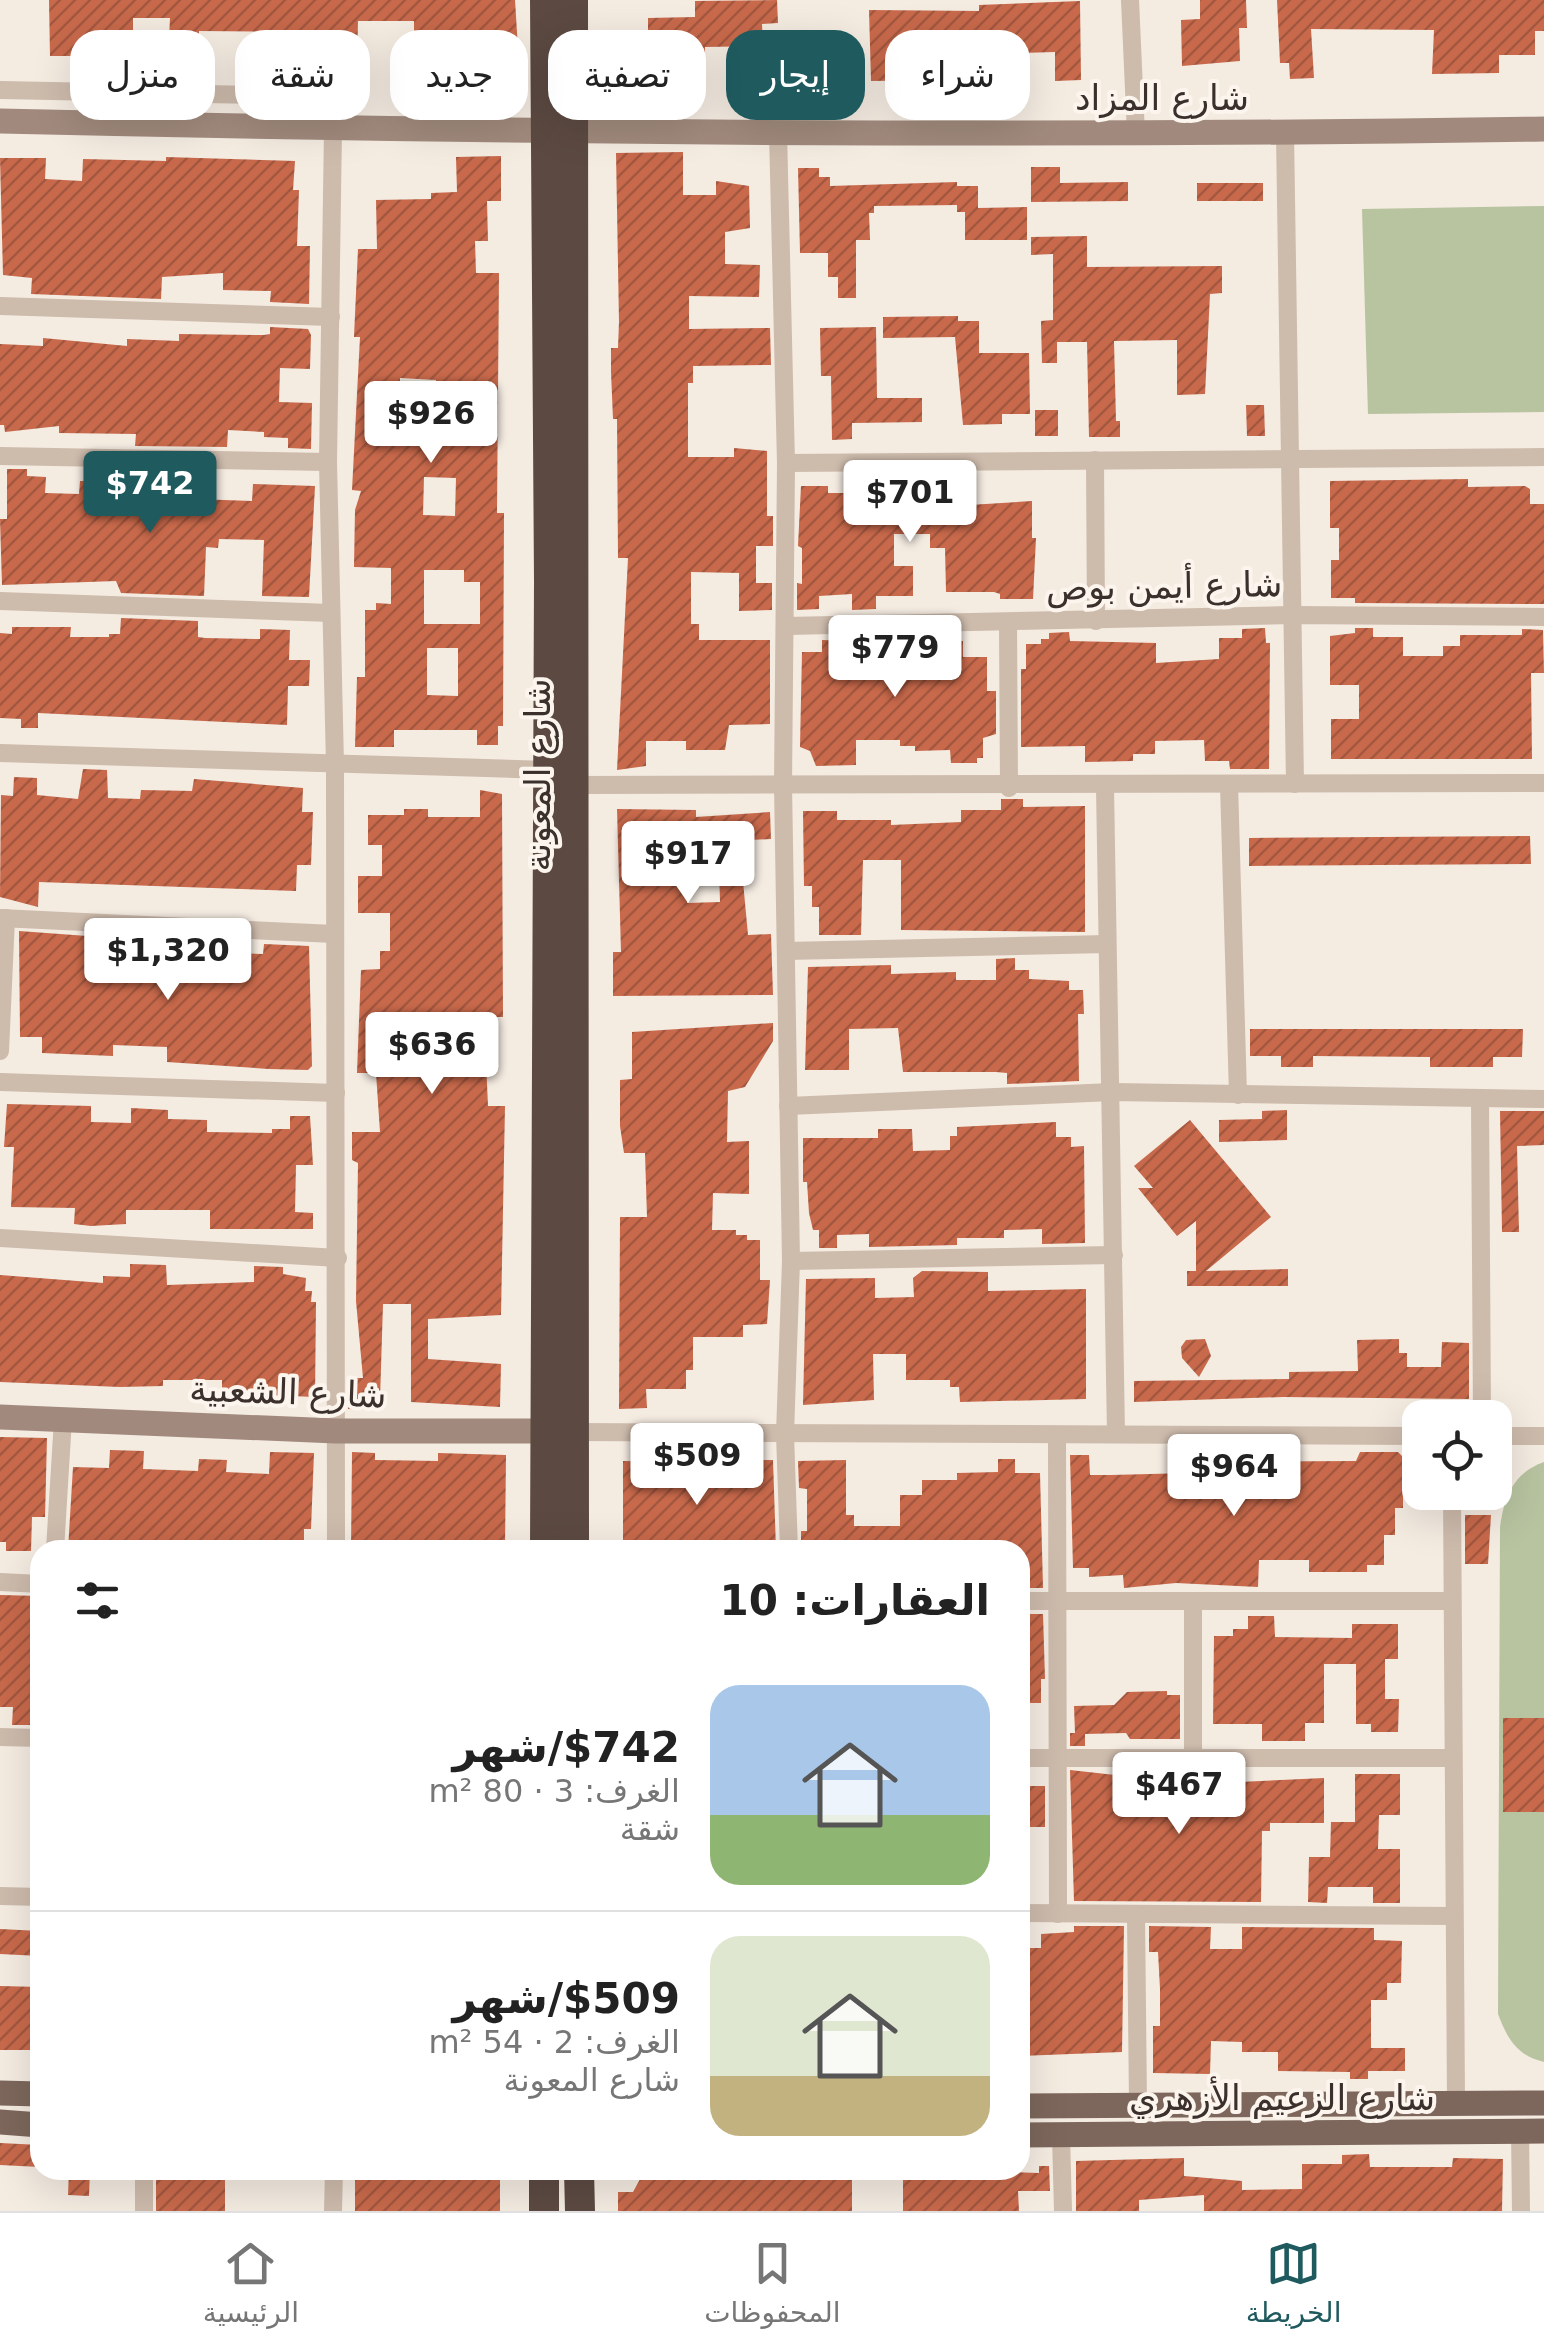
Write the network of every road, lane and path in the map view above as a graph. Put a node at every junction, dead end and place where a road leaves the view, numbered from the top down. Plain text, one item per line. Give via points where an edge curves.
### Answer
1 (545, 0) edge
2 (573, 0) edge
3 (1130, 0) edge
4 (0, 90) edge
5 (235, 95) edge
6 (337, 120) junction
7 (0, 121) edge
8 (1544, 129) edge
9 (560, 131) junction
10 (778, 132) junction
11 (1285, 133) junction
12 (1136, 134) junction
13 (0, 306) edge
14 (331, 317) junction
15 (0, 456) edge
16 (1544, 457) edge
17 (1292, 459) junction
18 (1095, 460) junction
19 (328, 462) junction
20 (786, 463) junction
21 (0, 602) edge
22 (331, 612) junction
23 (1292, 615) junction
24 (1544, 617) edge
25 (1096, 621) junction
26 (1008, 622) junction
27 (786, 626) junction
28 (0, 754) edge
29 (336, 765) junction
30 (547, 770) junction
31 (1544, 783) edge
32 (1229, 784) junction
33 (1296, 784) junction
34 (783, 785) junction
35 (576, 786) junction
36 (1009, 788) junction
37 (1105, 788) junction
38 (3, 918) edge
39 (334, 934) junction
40 (1107, 944) junction
41 (786, 951) junction
42 (0, 1051) edge
43 (0, 1082) edge
44 (1112, 1092) junction
45 (336, 1093) junction
46 (1238, 1095) junction
47 (1480, 1098) junction
48 (1544, 1099) edge
49 (788, 1106) junction
50 (0, 1238) edge
51 (1114, 1255) junction
52 (338, 1258) junction
53 (791, 1261) junction
54 (1482, 1400) edge
55 (0, 1416) edge
56 (62, 1419) junction
57 (336, 1430) junction
58 (560, 1430) junction
59 (785, 1434) junction
60 (1116, 1434) junction
61 (1057, 1436) junction
62 (1402, 1436) edge
63 (1512, 1436) edge
64 (1544, 1436) edge
65 (1452, 1510) edge
66 (56, 1540) edge
67 (336, 1540) edge
68 (546, 1540) edge
69 (573, 1540) edge
70 (789, 1540) edge
71 (0, 1582) edge
72 (30, 1584) edge
73 (1030, 1601) edge
74 (1058, 1601) junction
75 (1452, 1601) junction
76 (1193, 1602) junction
77 (0, 1737) edge
78 (30, 1738) edge
79 (1030, 1758) edge
80 (1056, 1758) junction
81 (1194, 1758) junction
82 (1452, 1758) junction
83 (0, 1896) edge
84 (30, 1897) edge
85 (1030, 1913) edge
86 (1058, 1914) junction
87 (1136, 1914) junction
88 (1452, 1916) junction
89 (0, 2093) edge
90 (30, 2094) edge
91 (1544, 2102) edge
92 (1456, 2103) junction
93 (1030, 2106) edge
94 (1138, 2106) junction
95 (0, 2122) edge
96 (30, 2124) edge
97 (1532, 2131) edge
98 (1061, 2134) junction
99 (1030, 2135) edge
100 (144, 2180) edge
101 (334, 2180) edge
102 (544, 2180) edge
103 (579, 2180) edge
104 (144, 2211) edge
105 (333, 2211) edge
106 (544, 2211) edge
107 (580, 2211) edge
108 (1062, 2211) edge
109 (1521, 2211) edge

1 - 9 highway, شارع المعونة
2 - 9 highway, شارع المعونة
3 - 12 street
4 - 5 street
6 - 7 street, شارع المزاد
6 - 9 street, شارع المزاد
6 - 14 street
8 - 11 street, شارع المزاد
9 - 10 street, شارع المزاد
9 - 30 highway, شارع المعونة
9 - 35 highway, شارع المعونة
10 - 12 street, شارع المزاد
10 - 20 street
11 - 12 street, شارع المزاد
11 - 17 street
13 - 14 street
14 - 19 street
15 - 19 street
16 - 17 street
17 - 18 street
17 - 23 street
18 - 20 street
18 - 25 street
19 - 22 street
20 - 27 street
21 - 22 street
22 - 29 street
23 - 24 street, شارع أيمن بوص
23 - 25 street, شارع أيمن بوص
23 - 33 street
25 - 26 street, شارع أيمن بوص
26 - 27 street, شارع أيمن بوص
26 - 36 street
27 - 34 street
28 - 29 street
29 - 30 street
29 - 39 street
30 - 58 highway, شارع المعونة
31 - 33 street
32 - 33 street
32 - 37 street
32 - 46 street
34 - 35 street
34 - 36 street
34 - 41 street
35 - 58 highway, شارع المعونة
36 - 37 street
37 - 40 street
38 - 39 street
38 - 42 street
39 - 45 street
40 - 41 street
40 - 44 street
41 - 49 street
43 - 45 street
44 - 46 street
44 - 49 street
44 - 51 street
45 - 52 street
46 - 47 street
47 - 48 street
47 - 54 street
49 - 53 street
50 - 52 street
51 - 53 street
51 - 60 street
52 - 57 street
53 - 59 street
55 - 56 street, شارع الشعبية
56 - 57 street, شارع الشعبية
56 - 66 street
57 - 58 street, شارع الشعبية
57 - 67 street
58 - 59 street
58 - 68 highway, شارع المعونة
58 - 69 highway, شارع المعونة
59 - 61 street
59 - 70 street
60 - 61 street
60 - 62 street
61 - 74 street
63 - 64 street
65 - 75 street
71 - 72 street
73 - 74 street
74 - 76 street
74 - 80 street
75 - 76 street
75 - 82 street
76 - 81 street
77 - 78 street
79 - 80 street
80 - 81 street
80 - 86 street
81 - 82 street
82 - 88 street
83 - 84 street
85 - 86 street
86 - 87 street
87 - 88 street
87 - 94 street
88 - 92 street
89 - 90 main road
91 - 92 main road, شارع الزعيم الأزهري
92 - 94 main road, شارع الزعيم الأزهري
93 - 94 main road, شارع الزعيم الأزهري
95 - 96 main road
97 - 98 main road, شارع الزعيم الأزهري
97 - 109 street
98 - 99 main road, شارع الزعيم الأزهري
98 - 108 street
100 - 104 street
101 - 105 street
102 - 106 highway
103 - 107 highway

